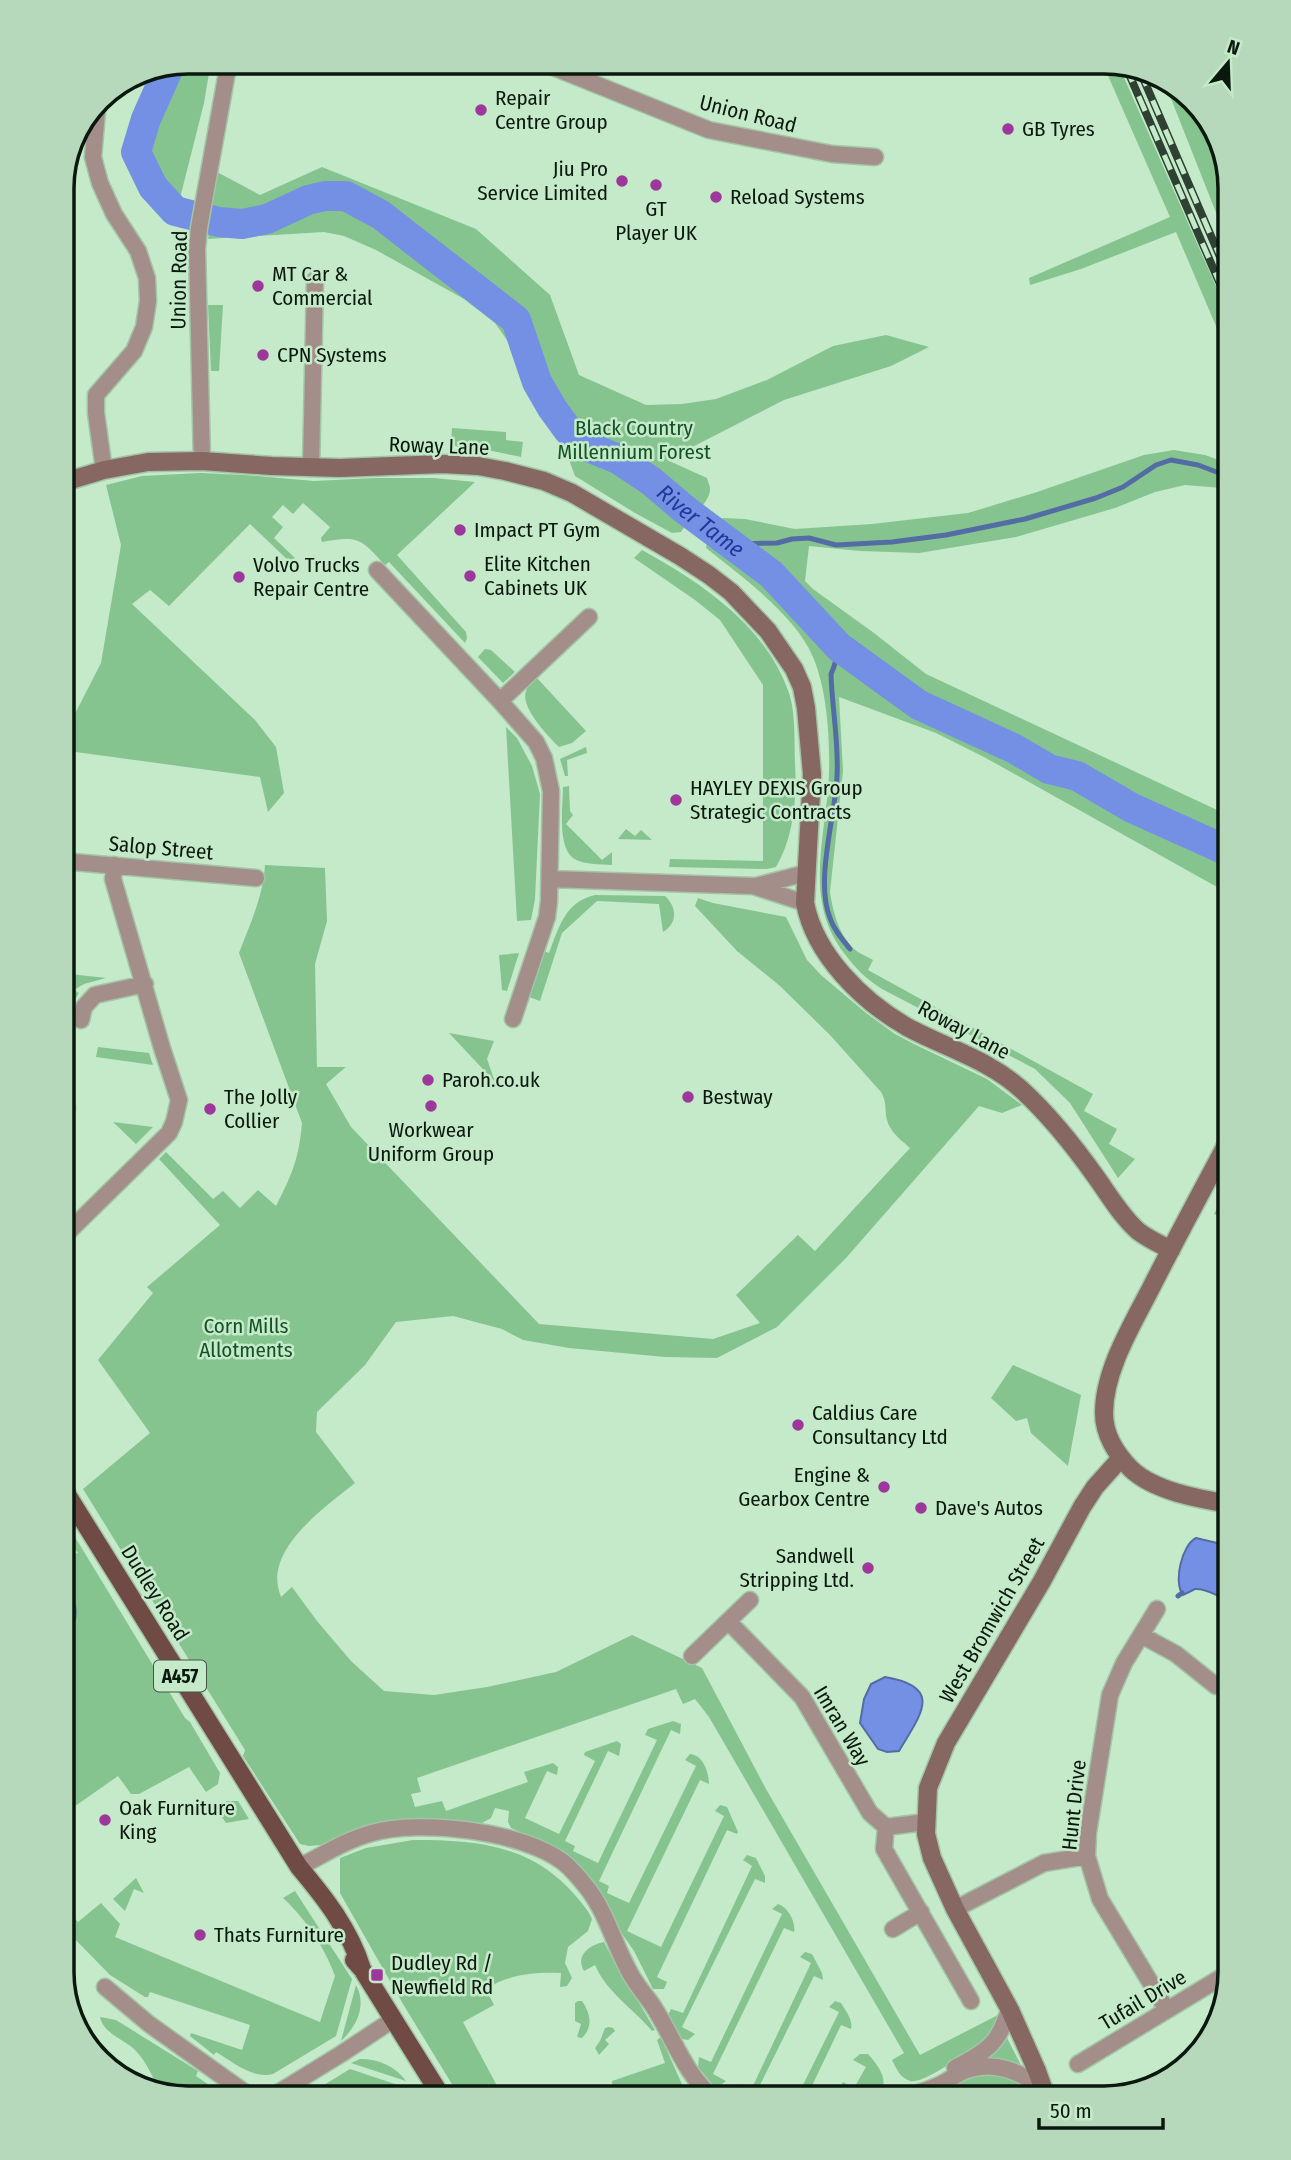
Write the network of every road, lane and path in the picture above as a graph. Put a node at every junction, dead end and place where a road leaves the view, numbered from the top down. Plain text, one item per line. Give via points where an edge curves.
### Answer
1 (227, 74) edge
2 (570, 74) edge
3 (96, 119) edge
4 (875, 158) dead end
5 (315, 280) dead end
6 (202, 461) junction
7 (311, 468) junction
8 (104, 470) junction
9 (74, 479) edge
10 (377, 570) dead end
11 (589, 617) dead end
12 (500, 701) junction
13 (74, 862) edge
14 (114, 865) junction
15 (806, 873) junction
16 (256, 878) dead end
17 (550, 878) junction
18 (753, 886) junction
19 (805, 903) junction
20 (145, 984) junction
21 (513, 1019) dead end
22 (81, 1020) dead end
23 (1218, 1161) edge
24 (74, 1226) edge
25 (1171, 1250) junction
26 (1121, 1458) junction
27 (1218, 1501) edge
28 (74, 1506) edge
29 (750, 1600) dead end
30 (1157, 1609) dead end
31 (728, 1621) junction
32 (1141, 1635) junction
33 (692, 1656) dead end
34 (1216, 1686) dead end
35 (926, 1822) junction
36 (886, 1827) junction
37 (1087, 1856) junction
38 (299, 1867) junction
39 (956, 1909) junction
40 (921, 1912) junction
41 (893, 1929) dead end
42 (1217, 1980) edge
43 (105, 1987) dead end
44 (971, 2001) dead end
45 (1010, 2010) junction
46 (1167, 2010) junction
47 (394, 2019) junction
48 (1078, 2064) dead end
49 (236, 2086) edge
50 (289, 2086) edge
51 (435, 2086) edge
52 (701, 2086) edge
53 (921, 2086) edge
54 (936, 2086) edge
55 (1037, 2086) edge
56 (1042, 2086) edge

1 - 6 street, Union Road via 197,249
2 - 4 street, Union Road via 709,130
3 - 8 street via 93,157 100,183 138,251 147,278 148,301 134,351 96,395
5 - 7 street
6 - 7 street, Roway Lane
6 - 8 street, Roway Lane via 148,462
7 - 15 street, Roway Lane via 443,464 478,466 544,481 652,539 731,592 782,650 802,687 812,774
8 - 9 street, Roway Lane
10 - 12 street
11 - 12 street
12 - 17 street via 536,742 547,767
13 - 14 street, Salop Street
14 - 16 street, Salop Street
14 - 20 street via 113,879
15 - 18 street
15 - 19 street, Roway Lane
17 - 18 street
17 - 21 street via 547,917
18 - 19 street
19 - 25 street, Roway Lane via 808,921 825,952 856,987 906,1026 979,1060 1022,1090 1072,1143 1125,1219
20 - 22 street via 95,996 84,1007
20 - 24 street via 179,1100 174,1122 169,1133
23 - 25 street
25 - 26 street via 1128,1332 1108,1387 1105,1425
26 - 27 street via 1154,1484
26 - 35 street, West Bromwich Street via 1091,1493 946,1744 928,1788
28 - 38 main road, Dudley Road / A457
29 - 31 street
30 - 32 street, Hunt Drive
31 - 33 street
31 - 36 street, Imran Way via 802,1697 870,1813
32 - 34 street via 1176,1654
32 - 37 street, Hunt Drive via 1110,1695
35 - 36 street
35 - 39 street, West Bromwich Street via 932,1858
36 - 40 street via 884,1849
37 - 39 street via 1044,1863
37 - 46 street, Hunt Drive via 1100,1899
38 - 47 main road, Dudley Road / A457 via 322,1913
38 - 52 street via 374,1832 432,1828 502,1836 564,1863 589,1890 636,1961 653,2005
39 - 45 street, West Bromwich Street
40 - 41 street
40 - 44 street
42 - 46 street, Tufail Drive
43 - 49 street
45 - 53 street via 992,2043
45 - 56 street, West Bromwich Street
46 - 48 street, Tufail Drive
47 - 50 street
47 - 51 main road, Dudley Road / A457
54 - 55 street via 980,2067 1007,2068

